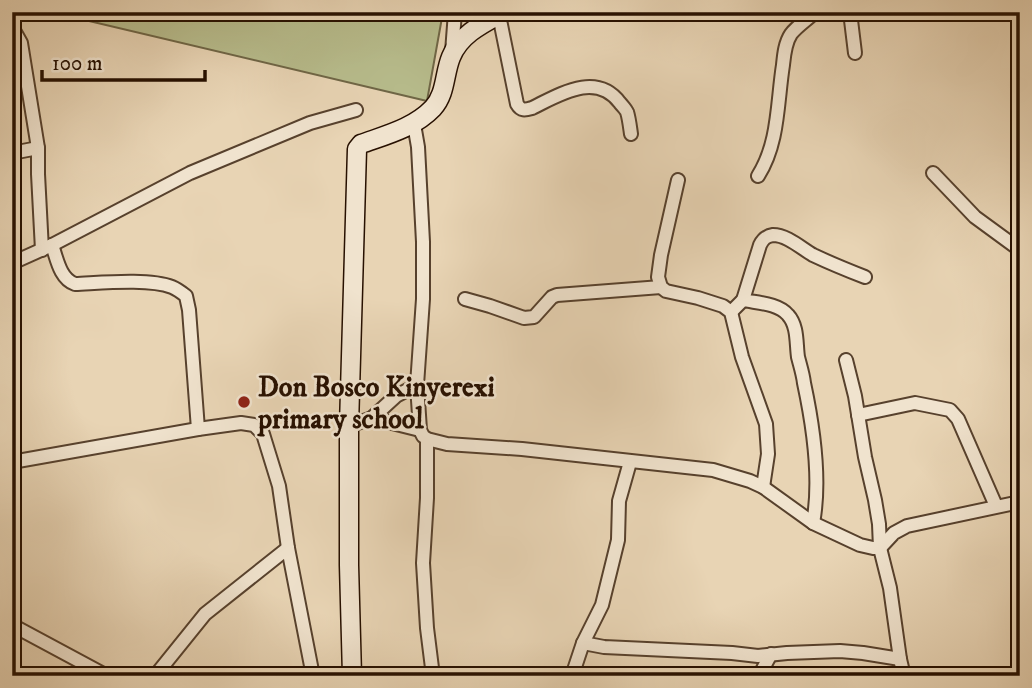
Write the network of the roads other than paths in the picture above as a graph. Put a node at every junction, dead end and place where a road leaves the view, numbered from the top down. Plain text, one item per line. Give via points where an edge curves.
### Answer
1 (456, 12) edge
2 (816, 12) edge
3 (850, 12) edge
4 (502, 13) edge
5 (12, 27) edge
6 (855, 52) dead end
7 (451, 56) junction
8 (356, 110) dead end
9 (414, 124) junction
10 (631, 134) dead end
11 (38, 148) junction
12 (12, 153) edge
13 (933, 173) dead end
14 (758, 176) dead end
15 (678, 180) dead end
16 (47, 248) junction
17 (1020, 250) edge
18 (12, 263) edge
19 (865, 277) dead end
20 (661, 287) junction
21 (465, 299) dead end
22 (743, 300) junction
23 (731, 312) junction
24 (846, 360) dead end
25 (417, 384) junction
26 (858, 415) junction
27 (372, 418) junction
28 (349, 426) junction
29 (198, 429) junction
30 (424, 435) junction
31 (12, 462) edge
32 (630, 462) junction
33 (762, 488) junction
34 (1020, 502) edge
35 (996, 506) junction
36 (813, 523) junction
37 (288, 548) junction
38 (880, 548) junction
39 (12, 625) edge
40 (583, 643) junction
41 (771, 654) junction
42 (900, 659) junction
43 (107, 676) edge
44 (155, 676) edge
45 (313, 676) edge
46 (352, 676) edge
47 (432, 676) edge
48 (572, 676) edge
49 (759, 676) edge
50 (904, 676) edge

1 - 7 street
2 - 14 street via 792,33 786,49 776,127
3 - 6 street
4 - 7 street via 473,30
4 - 10 street via 520,108 532,108 578,88 603,89 627,112
5 - 11 street via 21,43
7 - 9 street via 442,93
8 - 16 street via 310,123 190,173
9 - 25 street via 423,242
9 - 28 street via 357,149
11 - 12 street
11 - 16 street
13 - 17 street via 975,217
15 - 20 street via 662,255
16 - 18 street
16 - 29 street via 68,282 163,284 186,296
19 - 22 street via 791,241 768,236 760,245
20 - 21 street via 557,295 534,317 524,318
20 - 23 street
22 - 23 street
22 - 36 street via 779,308 796,331 815,455
23 - 33 street via 766,424 768,454
24 - 26 street
25 - 27 street
25 - 30 street
26 - 35 street via 915,403 950,410
26 - 38 street
27 - 28 street
27 - 30 street
28 - 46 street
29 - 31 street
29 - 37 street via 247,423 263,434 279,486
30 - 32 street via 447,444
30 - 47 street via 423,563
32 - 33 street via 713,470
32 - 40 street via 602,605
33 - 36 street
34 - 35 street
35 - 38 street via 907,526
36 - 38 street via 860,545
37 - 44 street via 205,614
37 - 45 street
38 - 42 street
39 - 43 street
40 - 41 street
40 - 48 street
41 - 42 street via 840,651
41 - 49 street
42 - 50 street

